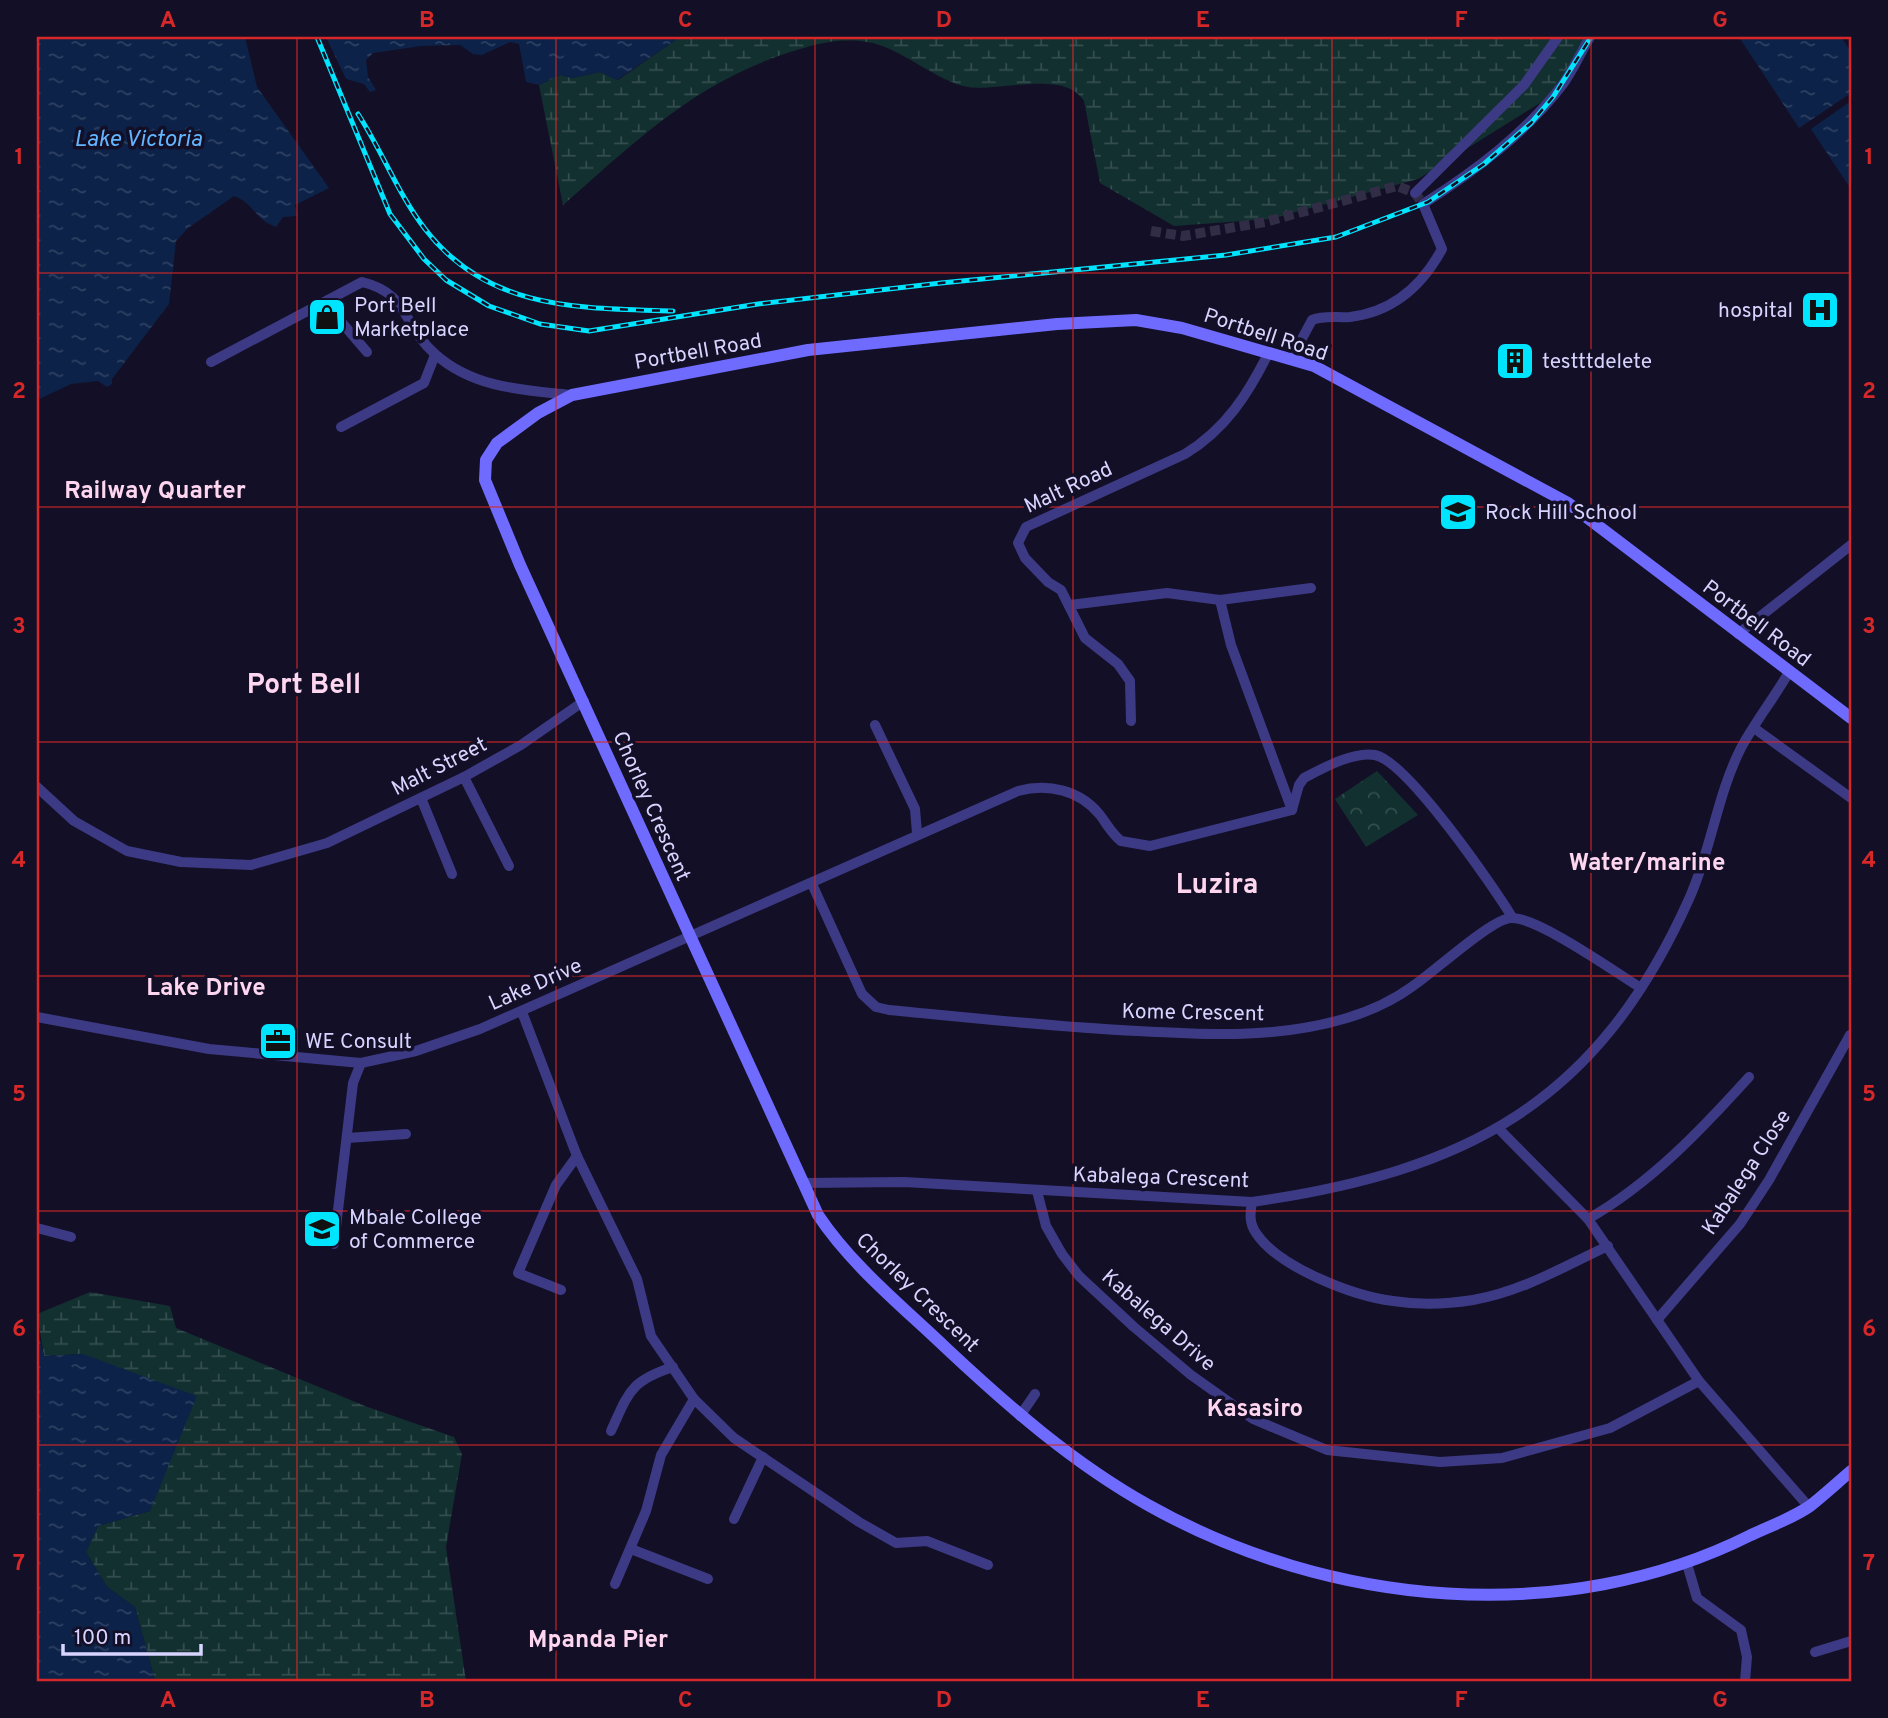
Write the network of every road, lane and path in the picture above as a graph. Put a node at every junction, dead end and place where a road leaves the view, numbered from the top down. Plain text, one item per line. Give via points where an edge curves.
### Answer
1 (1558, 37) edge
2 (1590, 37) edge
3 (1415, 193) dead end
4 (328, 300) junction
5 (367, 352) dead end
6 (1269, 352) junction
7 (435, 355) junction
8 (1292, 359) junction
9 (211, 362) dead end
10 (572, 395) junction
11 (341, 427) dead end
12 (1851, 545) edge
13 (1311, 588) dead end
14 (1220, 600) junction
15 (1070, 604) junction
16 (1738, 634) junction
17 (1789, 672) junction
18 (584, 701) junction
19 (1851, 718) edge
20 (1131, 721) dead end
21 (875, 725) dead end
22 (1754, 728) junction
23 (464, 777) junction
24 (37, 787) edge
25 (421, 798) junction
26 (1851, 798) edge
27 (1292, 810) junction
28 (918, 833) junction
29 (509, 866) dead end
30 (452, 874) dead end
31 (812, 884) junction
32 (1512, 918) junction
33 (690, 936) junction
34 (1642, 988) junction
35 (522, 1012) junction
36 (37, 1017) edge
37 (1850, 1034) edge
38 (361, 1063) junction
39 (1749, 1077) dead end
40 (1499, 1128) junction
41 (406, 1134) dead end
42 (347, 1138) junction
43 (577, 1156) junction
44 (803, 1183) junction
45 (1037, 1191) junction
46 (1252, 1202) junction
47 (1588, 1219) junction
48 (37, 1228) edge
49 (71, 1237) dead end
50 (334, 1244) dead end
51 (1608, 1246) junction
52 (561, 1290) dead end
53 (1657, 1320) junction
54 (673, 1367) junction
55 (1699, 1381) junction
56 (1035, 1394) dead end
57 (694, 1399) junction
58 (1020, 1416) junction
59 (611, 1430) dead end
60 (763, 1457) junction
61 (1851, 1471) edge
62 (1809, 1507) junction
63 (734, 1519) dead end
64 (631, 1549) junction
65 (1687, 1564) junction
66 (988, 1565) dead end
67 (708, 1579) dead end
68 (615, 1584) dead end
69 (1851, 1641) edge
70 (1815, 1652) dead end
71 (1745, 1681) edge

1 - 3 street via 1524,85
2 - 8 street via 1563,83 1511,139 1423,204 1442,249 1424,277 1387,308 1360,316 1312,320
4 - 5 street
4 - 7 street via 362,282 393,294 419,338
4 - 9 street
6 - 8 main road, Portbell Road
6 - 10 main road, Portbell Road via 1182,328 1116,319 808,351
6 - 15 street, Malt Road via 1239,406 1192,450 1025,528 1018,542 1024,558 1061,590
7 - 10 street via 481,383
7 - 11 street via 424,383
8 - 16 main road, Portbell Road via 1365,391 1568,503
10 - 18 main road, Chorley Crescent via 538,412 497,443 483,470 520,565
12 - 16 street
13 - 14 street
14 - 15 street via 1167,593
14 - 27 street via 1231,645
15 - 20 street, Malt Road via 1085,638 1118,664 1130,681
16 - 17 main road, Portbell Road
17 - 19 main road, Portbell Road
17 - 22 street, Kabalega Crescent
18 - 23 street, Malt Street
18 - 33 main road, Chorley Crescent
21 - 28 street via 915,809
22 - 26 street
22 - 34 street, Kabalega Crescent via 1741,749 1690,897
23 - 25 street, Malt Street
23 - 29 street
24 - 25 street, Malt Street via 74,821 110,843 143,855 239,866 304,852
25 - 30 street
27 - 28 street, Lake Drive via 1150,846 1121,841 1077,795 1043,788 1018,791
27 - 32 street via 1304,778 1358,755 1379,755 1438,814
28 - 31 street, Lake Drive
31 - 32 street, Kome Crescent via 862,993 876,1007 1066,1027 1220,1035 1311,1026 1390,1001 1492,925
31 - 33 street, Lake Drive
32 - 34 street via 1534,924
33 - 35 street, Lake Drive
33 - 44 main road, Chorley Crescent
34 - 40 street, Kabalega Crescent via 1616,1025 1569,1074
35 - 38 street, Lake Drive via 416,1051
35 - 43 street
36 - 38 street, Lake Drive via 209,1049
37 - 53 street, Kabalega Close via 1740,1224
38 - 42 street
39 - 47 street via 1678,1152
40 - 46 street, Kabalega Crescent via 1402,1172 1308,1195
40 - 47 street
41 - 42 street
42 - 50 street
43 - 52 street via 556,1185 518,1273
43 - 54 street via 637,1279 650,1336
44 - 45 street, Kabalega Crescent via 904,1182
44 - 58 main road, Chorley Crescent via 818,1215 849,1255
45 - 46 street, Kabalega Crescent
45 - 55 street, Kabalega Drive via 1046,1226 1062,1254 1116,1311 1233,1406 1275,1430 1327,1450 1440,1462 1502,1458 1609,1428
46 - 51 street via 1250,1215 1256,1233 1286,1260 1338,1286 1391,1301 1474,1300 1544,1277
47 - 51 street
48 - 49 street
51 - 53 street
53 - 55 street
54 - 57 street
54 - 59 street via 646,1376 633,1387
55 - 62 street
56 - 58 street
57 - 60 street via 716,1424
57 - 64 street via 661,1455
58 - 65 main road, Chorley Crescent via 1102,1476 1192,1528 1278,1561 1330,1575 1419,1590 1512,1595 1586,1589
60 - 63 street
60 - 66 street via 896,1543 927,1541
61 - 62 main road, Chorley Crescent
62 - 65 main road, Chorley Crescent
64 - 67 street
64 - 68 street
65 - 71 street via 1697,1598 1745,1636
69 - 70 street

